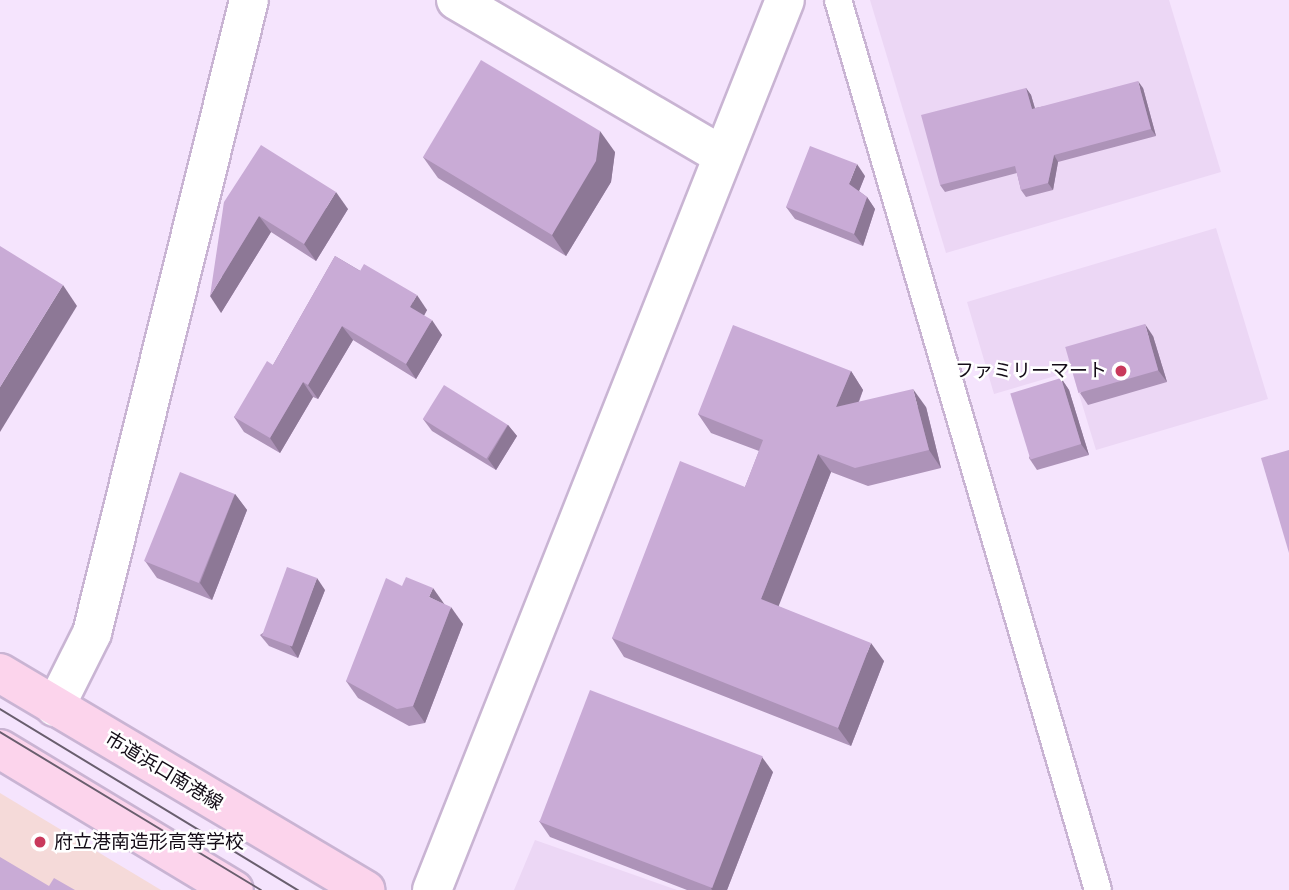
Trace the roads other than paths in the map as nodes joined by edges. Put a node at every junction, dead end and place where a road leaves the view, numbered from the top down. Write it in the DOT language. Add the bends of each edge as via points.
graph roads {
  1 [pos="250,0"];
  2 [pos="456,0"];
  3 [pos="785,0"];
  4 [pos="838,0"];
  5 [pos="721,155"];
  6 [pos="0,673"];
  7 [pos="55,707"];
  8 [pos="0,748"];
  9 [pos="234,890"];
  10 [pos="365,890"];
  11 [pos="432,890"];
  12 [pos="1098,890"];
  1 -- 7 [label="street" via="92,633"];
  2 -- 5 [label="street"];
  3 -- 5 [label="street"];
  4 -- 12 [label="street"];
  5 -- 11 [label="street"];
  6 -- 7 [label="main road, 市道浜口南港線"];
  7 -- 10 [label="main road, 市道浜口南港線"];
  8 -- 9 [label="main road"];
}
